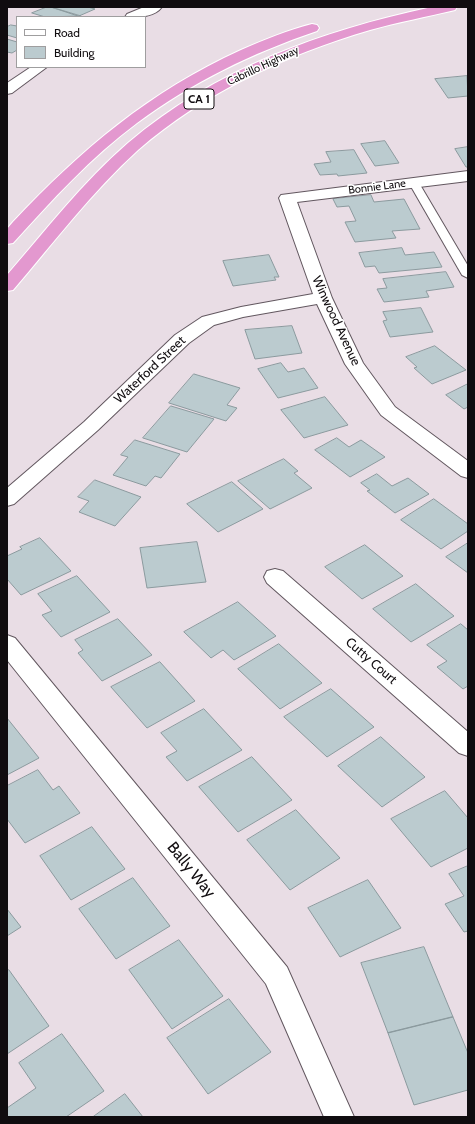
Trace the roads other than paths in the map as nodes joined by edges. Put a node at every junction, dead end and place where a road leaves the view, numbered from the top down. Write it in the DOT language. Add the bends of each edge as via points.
graph roads {
  1 [pos="156,7"];
  2 [pos="450,7"];
  3 [pos="134,16"];
  4 [pos="329,23"];
  5 [pos="39,68"];
  6 [pos="7,90"];
  7 [pos="468,176"];
  8 [pos="414,183"];
  9 [pos="287,198"];
  10 [pos="7,239"];
  11 [pos="468,275"];
  12 [pos="7,286"];
  13 [pos="323,298"];
  14 [pos="468,471"];
  15 [pos="7,499"];
  16 [pos="275,577"];
  17 [pos="7,644"];
  18 [pos="468,746"];
  19 [pos="339,1117"];
  1 -- 3 [label="street"];
  2 -- 12 [label="highway, Cabrillo Highway / CA 1" via="359,29 291,52 232,79 182,109 158,126 113,166"];
  4 -- 10 [label="highway, Cabrillo Highway / CA 1" via="235,59 158,101 85,159"];
  5 -- 6 [label="street"];
  7 -- 8 [label="street, Bonnie Lane"];
  8 -- 9 [label="street, Bonnie Lane"];
  8 -- 11 [label="lane"];
  9 -- 13 [label="street, Winwood Avenue"];
  13 -- 14 [label="street, Winwood Avenue" via="354,364 388,411"];
  13 -- 15 [label="street, Waterford Street" via="241,312 208,321 182,339 91,426"];
  16 -- 18 [label="street, Cutty Court"];
  17 -- 19 [label="street, Bally Way" via="277,976"];
}
